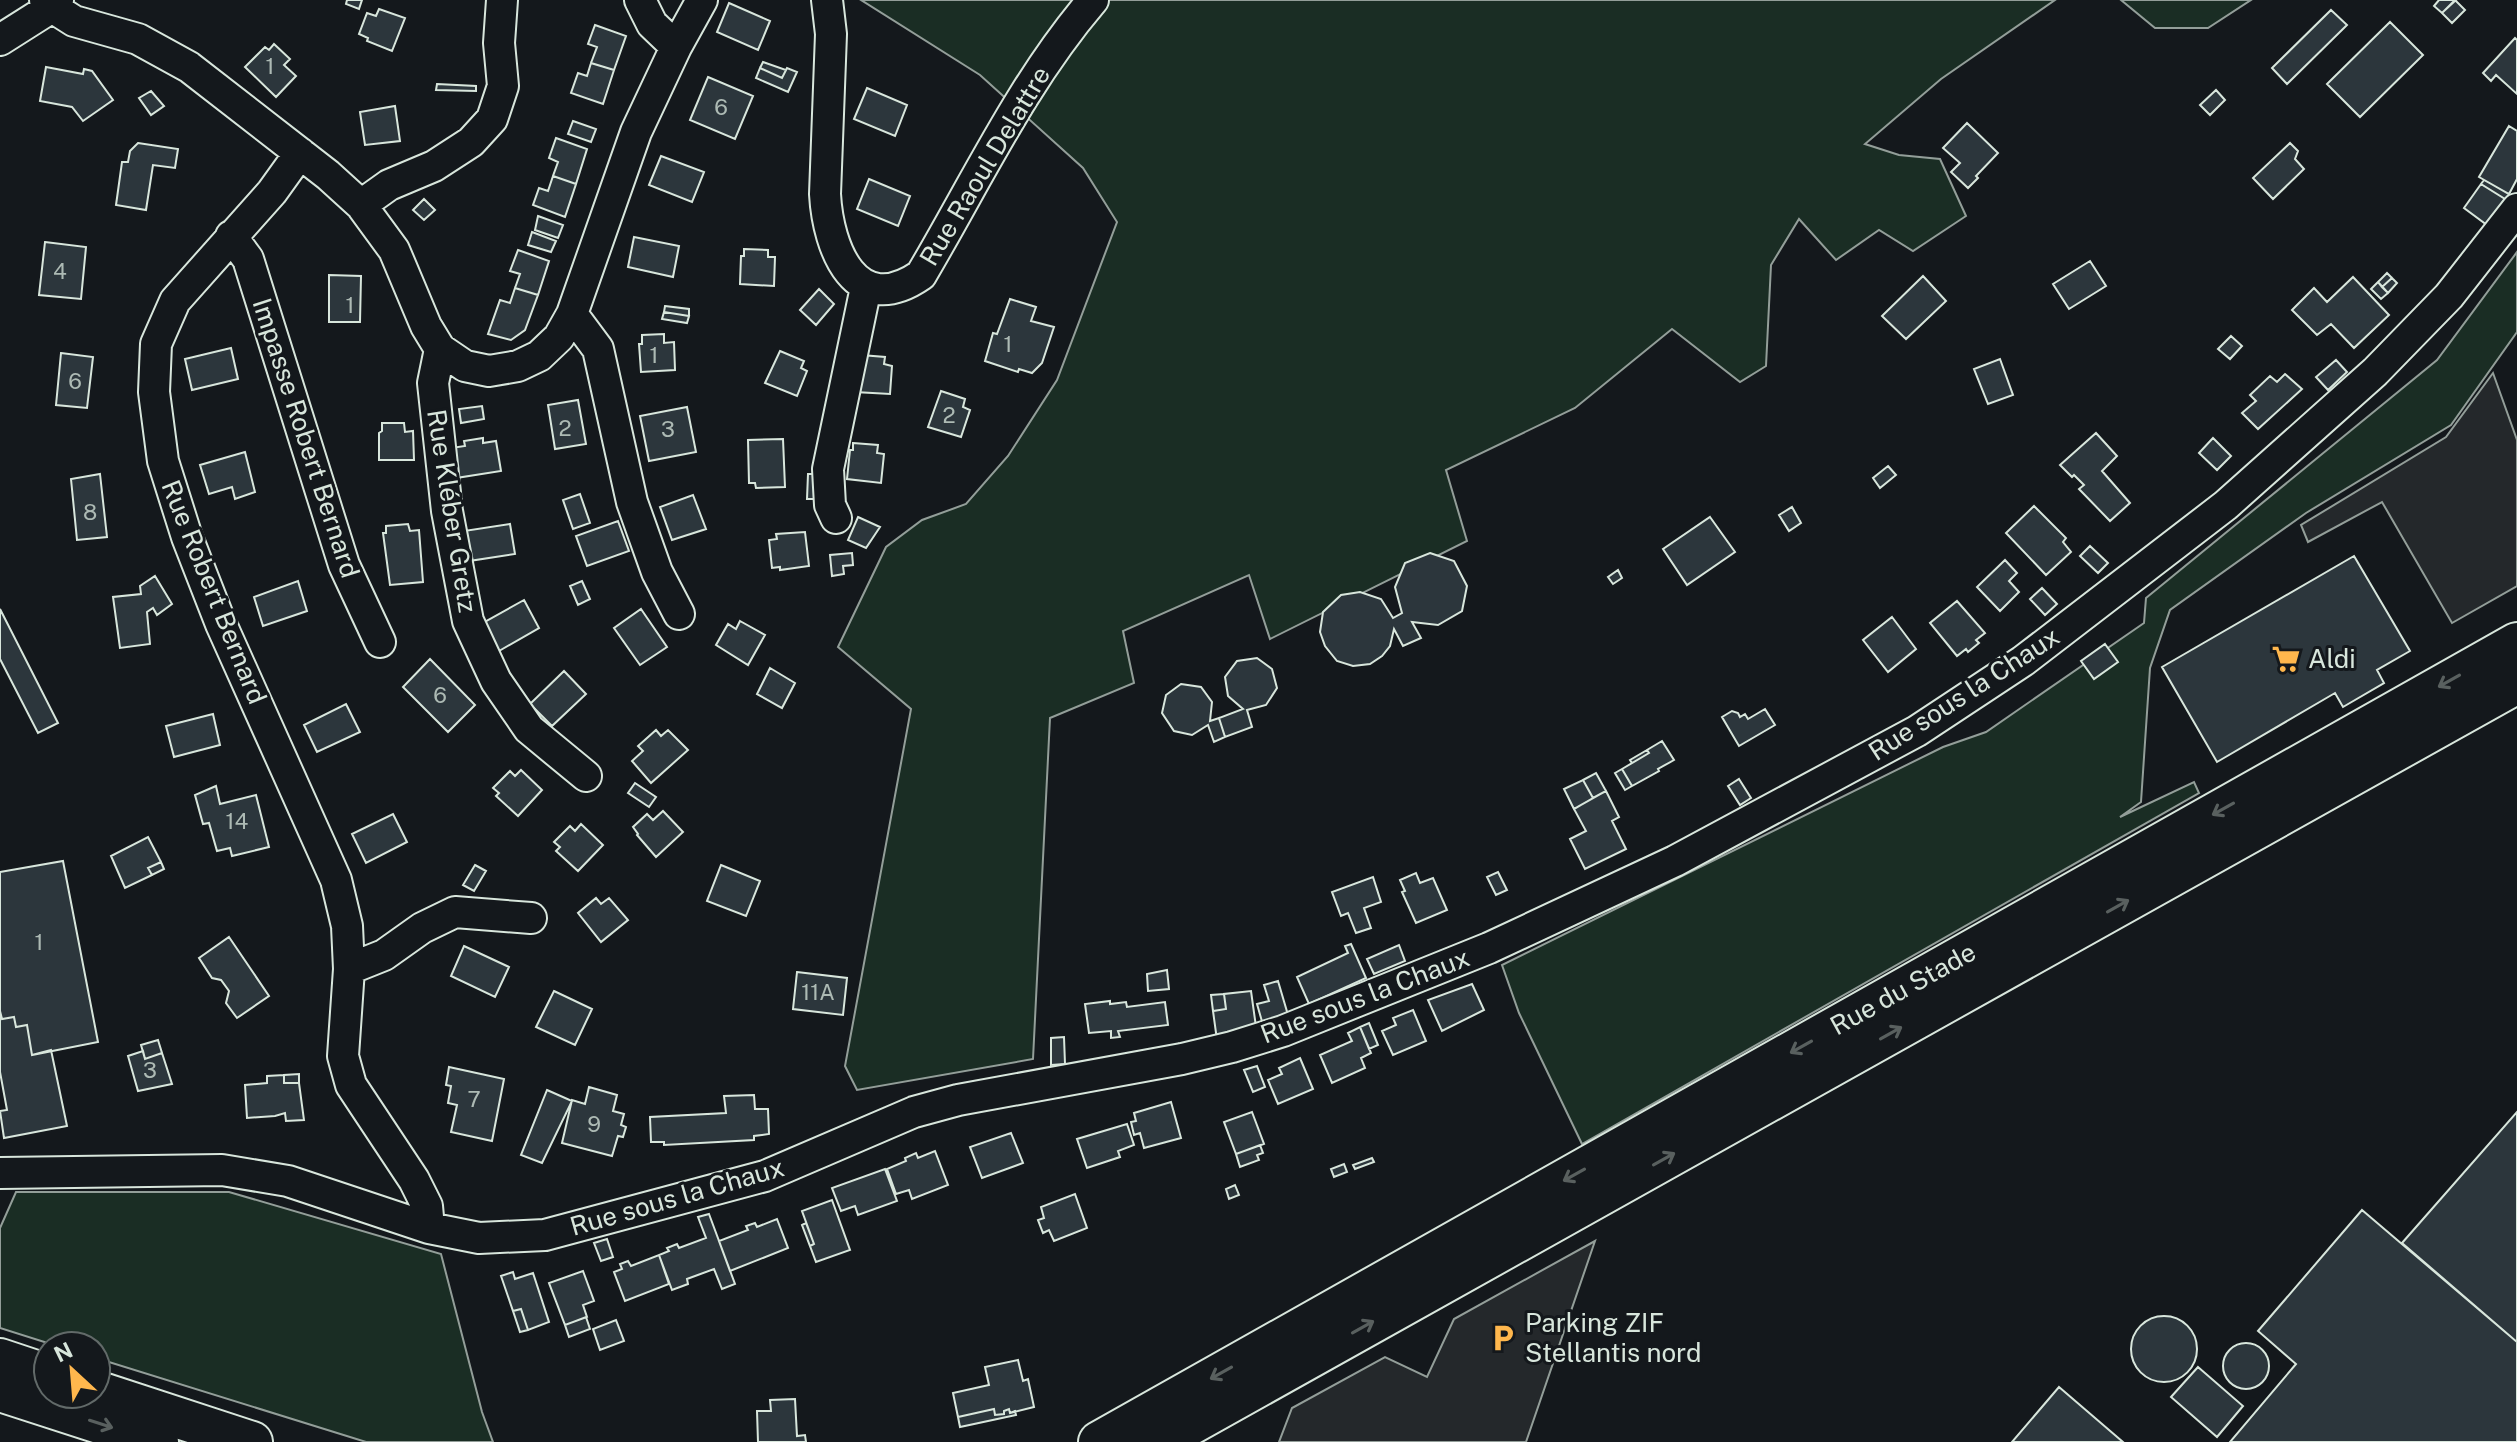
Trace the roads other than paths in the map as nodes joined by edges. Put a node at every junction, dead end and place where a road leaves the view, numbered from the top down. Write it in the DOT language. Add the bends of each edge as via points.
graph roads {
  1 [pos="502,0"];
  2 [pos="640,0"];
  3 [pos="702,0"];
  4 [pos="827,0"];
  5 [pos="1093,0"];
  6 [pos="52,2"];
  7 [pos="0,40"];
  8 [pos="676,47"];
  9 [pos="300,153"];
  10 [pos="361,205"];
  11 [pos="2517,209"];
  12 [pos="231,236"];
  13 [pos="866,287"];
  14 [pos="572,314"];
  15 [pos="440,349"];
  16 [pos="836,518"];
  17 [pos="679,614"];
  18 [pos="380,642"];
  19 [pos="2517,643"];
  20 [pos="2517,683"];
  21 [pos="586,776"];
  22 [pos="531,918"];
  23 [pos="349,969"];
  24 [pos="0,1173"];
  25 [pos="429,1228"];
  26 [pos="1292,1350"];
  27 [pos="0,1359"];
  28 [pos="32,1370"];
  29 [pos="0,1391"];
  30 [pos="112,1396"];
  31 [pos="158,1442"];
  32 [pos="252,1442"];
  33 [pos="1099,1442"];
  34 [pos="1159,1442"];
  1 -- 10 [label="street" via="503,86 492,119 471,142"];
  2 -- 8 [label="street" via="652,24"];
  3 -- 8 [label="street"];
  4 -- 13 [label="street" via="831,34 826,218 840,258"];
  5 -- 13 [label="street, Rue Raoul Delattre" via="1013,111 921,275 904,287"];
  6 -- 7 [label="street"];
  6 -- 9 [label="street" via="74,21 138,39 189,67"];
  8 -- 14 [label="street" via="636,132"];
  9 -- 10 [label="street"];
  9 -- 12 [label="street, Rue Robert Bernard"];
  10 -- 15 [label="street" via="394,250"];
  11 -- 25 [label="street, Rue sous la Chaux" via="2449,296 2375,372 2226,505 2023,661 1917,731 1675,861 1489,948 1232,1047 914,1112 765,1176 545,1235 479,1238"];
  12 -- 18 [label="street, Impasse Robert Bernard" via="248,259 344,565"];
  12 -- 23 [label="street, Rue Robert Bernard" via="175,301 156,344 154,392 163,461 221,624 336,880 347,926"];
  13 -- 16 [label="street" via="828,469"];
  14 -- 15 [label="street" via="559,337 518,366 489,371 465,366"];
  14 -- 17 [label="street" via="598,349 632,502 657,572"];
  15 -- 21 [label="street, Rue Kléber Gretz" via="433,383 447,511 468,621 491,672 529,729"];
  19 -- 26 [label="main road, Rue du Stade, one-way"];
  26 -- 20 [label="main road, Rue du Stade, one-way"];
  22 -- 23 [label="street" via="455,912 384,955"];
  23 -- 25 [label="street, Rue Robert Bernard" via="343,1056 351,1085 414,1180 427,1206"];
  24 -- 25 [label="street, Rue sous la Chaux" via="222,1170 288,1181"];
  26 -- 33 [label="main road, one-way"];
  26 -- 34 [label="main road"];
  27 -- 28 [label="main road"];
  29 -- 31 [label="main road, one-way"];
  30 -- 32 [label="main road"];
}
